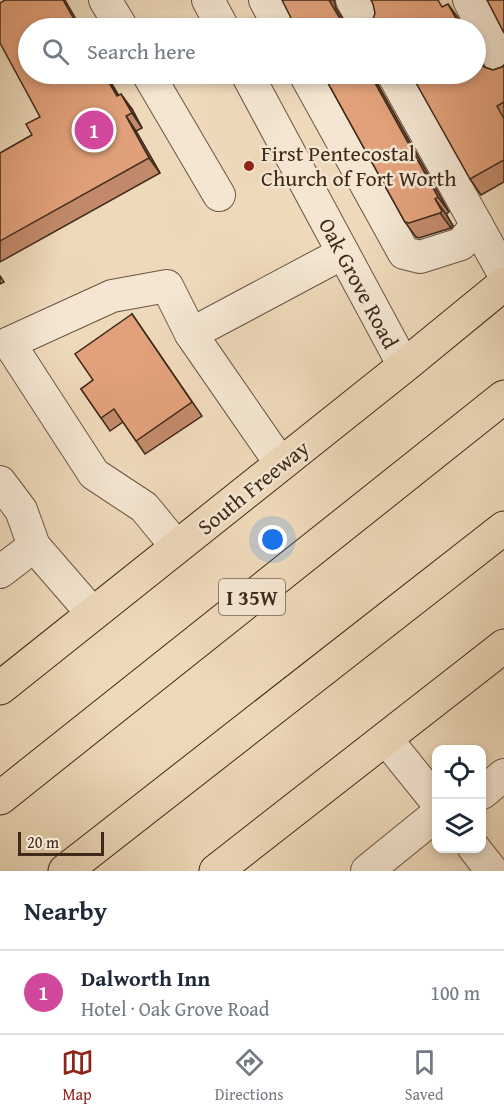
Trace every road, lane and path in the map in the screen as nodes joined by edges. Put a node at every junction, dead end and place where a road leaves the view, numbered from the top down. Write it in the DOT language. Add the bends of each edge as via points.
graph roads {
  1 [pos="105,0"];
  2 [pos="208,0"];
  3 [pos="264,0"];
  4 [pos="352,0"];
  5 [pos="469,0"];
  6 [pos="116,18"];
  7 [pos="218,18"];
  8 [pos="274,18"];
  9 [pos="362,18"];
  10 [pos="478,18"];
  11 [pos="486,33"];
  12 [pos="504,67"];
  13 [pos="154,84"];
  14 [pos="252,84"];
  15 [pos="311,84"];
  16 [pos="399,84"];
  17 [pos="219,195"];
  18 [pos="477,225"];
  19 [pos="343,253"];
  20 [pos="504,274"];
  21 [pos="504,284"];
  22 [pos="191,334"];
  23 [pos="5,345"];
  24 [pos="404,366"];
  25 [pos="504,397"];
  26 [pos="281,464"];
  27 [pos="0,482"];
  28 [pos="504,528"];
  29 [pos="34,546"];
  30 [pos="177,547"];
  31 [pos="0,572"];
  32 [pos="93,614"];
  33 [pos="504,646"];
  34 [pos="0,688"];
  35 [pos="386,739"];
  36 [pos="504,775"];
  37 [pos="486,790"];
  38 [pos="0,798"];
  39 [pos="434,799"];
  40 [pos="432,818"];
  41 [pos="477,853"];
  42 [pos="65,871"];
  43 [pos="216,871"];
  44 [pos="367,871"];
  45 [pos="492,871"];
  1 -- 6 [label="street"];
  2 -- 7 [label="street"];
  3 -- 8 [label="street"];
  4 -- 9 [label="street"];
  5 -- 10 [label="street"];
  11 -- 12 [label="street"];
  13 -- 17 [label="street"];
  14 -- 19 [label="street, Oak Grove Road"];
  15 -- 18 [label="street" via="404,253 420,257 461,244"];
  16 -- 18 [label="street"];
  18 -- 20 [label="street"];
  19 -- 22 [label="street"];
  19 -- 24 [label="street, Oak Grove Road"];
  21 -- 24 [label="main road, South Freeway"];
  22 -- 23 [label="street" via="167,286 112,296"];
  22 -- 26 [label="street"];
  23 -- 30 [label="street" via="94,474 144,507"];
  24 -- 26 [label="main road, South Freeway"];
  25 -- 38 [label="main road, I 35W"];
  26 -- 30 [label="main road, South Freeway"];
  27 -- 29 [label="street" via="21,510"];
  28 -- 42 [label="main road"];
  29 -- 31 [label="street"];
  29 -- 32 [label="street"];
  30 -- 32 [label="main road, South Freeway"];
  32 -- 34 [label="main road, South Freeway"];
  33 -- 35 [label="main road"];
  35 -- 39 [label="street"];
  35 -- 43 [label="main road"];
  36 -- 37 [label="street"];
  40 -- 44 [label="street"];
  41 -- 45 [label="street"];
}
